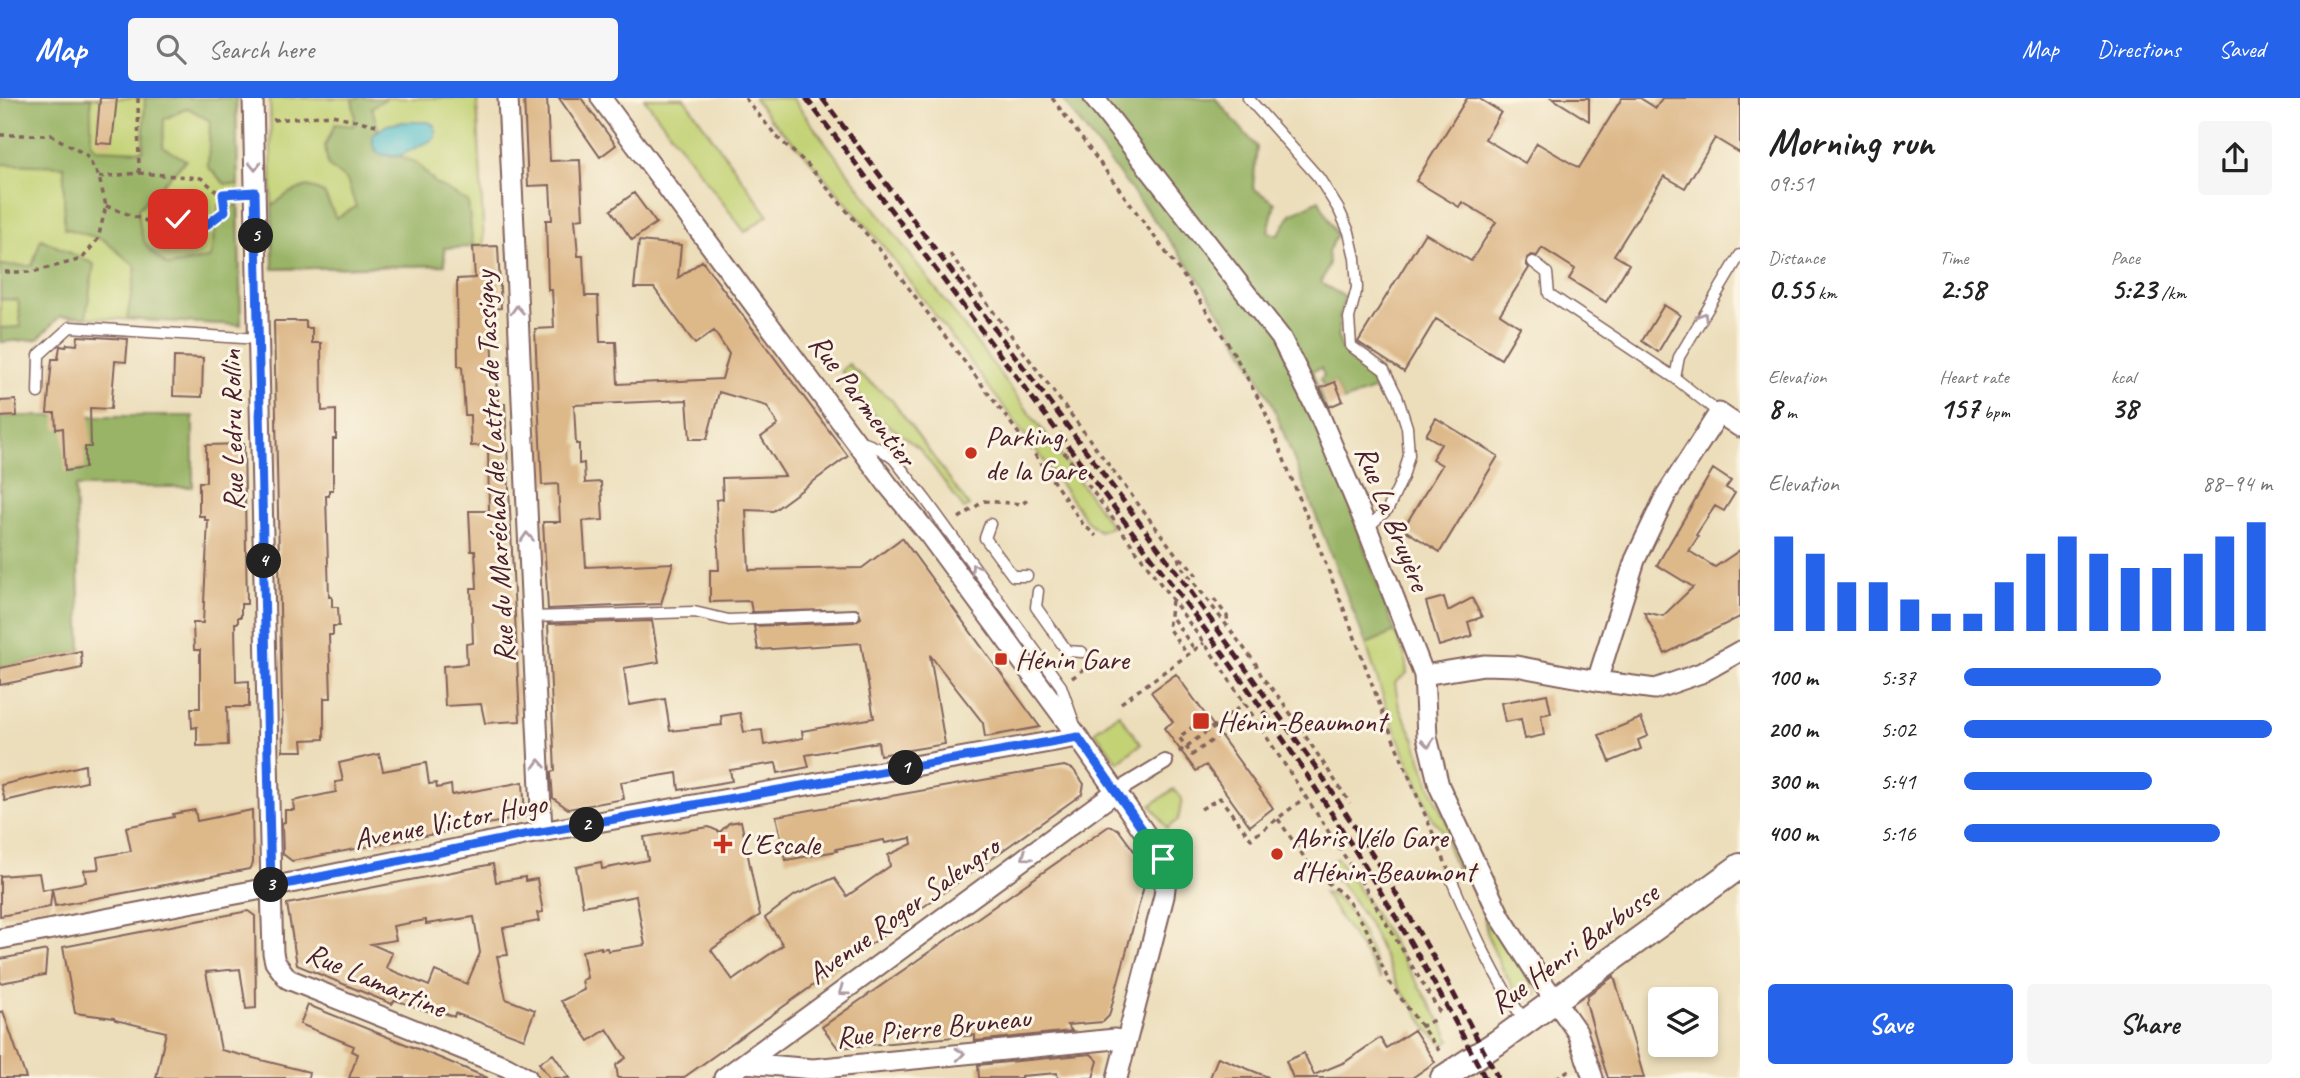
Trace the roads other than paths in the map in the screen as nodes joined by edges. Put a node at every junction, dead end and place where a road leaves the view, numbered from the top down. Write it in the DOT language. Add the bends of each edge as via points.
graph roads {
  1 [pos="253,98"];
  2 [pos="508,98"];
  3 [pos="601,98"];
  4 [pos="1094,98"];
  5 [pos="1248,98"];
  6 [pos="1740,255"];
  7 [pos="1533,262"];
  8 [pos="259,339"];
  9 [pos="1675,378"];
  10 [pos="38,393"];
  11 [pos="1719,413"];
  12 [pos="1740,426"];
  13 [pos="990,524"];
  14 [pos="1367,528"];
  15 [pos="1027,576"];
  16 [pos="1038,591"];
  17 [pos="854,615"];
  18 [pos="531,617"];
  19 [pos="1740,651"];
  20 [pos="1082,652"];
  21 [pos="1424,675"];
  22 [pos="1597,681"];
  23 [pos="1078,737"];
  24 [pos="1165,762"];
  25 [pos="1117,791"];
  26 [pos="542,832"];
  27 [pos="1740,866"];
  28 [pos="1452,881"];
  29 [pos="271,887"];
  30 [pos="0,939"];
  31 [pos="1555,999"];
  32 [pos="1526,1022"];
  33 [pos="1126,1041"];
  34 [pos="745,1063"];
  35 [pos="1447,1075"];
  36 [pos="527,1078"];
  37 [pos="724,1078"];
  38 [pos="1117,1078"];
  39 [pos="1593,1078"];
  1 -- 8 [label="street, Rue Ledru Rollin, one-way"];
  18 -- 2 [label="street, Rue du Maréchal de Lattre de Tassigny, one-way"];
  3 -- 23 [label="street, Rue Parmentier"];
  4 -- 14 [label="street, Rue La Bruyère" via="1281,338"];
  5 -- 14 [label="lane" via="1319,178 1339,211 1355,258 1351,346 1384,370 1407,427 1409,455 1403,477 1388,509"];
  9 -- 6 [label="lane, one-way" via="1679,358"];
  7 -- 9 [label="lane" via="1548,273 1549,294"];
  8 -- 10 [label="lane" via="70,327 38,355"];
  8 -- 29 [label="street, Rue Ledru Rollin"];
  9 -- 11 [label="lane"];
  11 -- 12 [label="street"];
  11 -- 22 [label="street" via="1666,495 1635,560"];
  13 -- 15 [label="lane" via="985,538 1013,576"];
  14 -- 21 [label="street, Rue La Bruyère"];
  16 -- 20 [label="lane" via="1036,607 1067,651"];
  17 -- 18 [label="lane" via="729,620 694,612"];
  26 -- 18 [label="street, Rue du Maréchal de Lattre de Tassigny, one-way"];
  19 -- 22 [label="street" via="1701,673 1656,689"];
  21 -- 22 [label="street" via="1484,665 1516,666"];
  21 -- 31 [label="street, Rue La Bruyère, one-way" via="1426,737 1439,786 1500,915"];
  23 -- 25 [label="street, Rue Parmentier"];
  23 -- 26 [label="street, Avenue Victor Hugo"];
  24 -- 25 [label="street"];
  25 -- 33 [label="street, Rue Parmentier" via="1163,859 1166,880"];
  25 -- 34 [label="street, Avenue Roger Salengro, one-way"];
  26 -- 29 [label="street, Avenue Victor Hugo"];
  27 -- 31 [label="street, Rue Henri Barbusse"];
  28 -- 32 [label="lane" via="1476,938"];
  29 -- 30 [label="street, Avenue Victor Hugo"];
  29 -- 36 [label="street, Rue Lamartine" via="273,953 288,979"];
  31 -- 32 [label="street, Rue Henri Barbusse"];
  31 -- 39 [label="street, Rue La Bruyère" via="1577,1032"];
  32 -- 35 [label="street, Rue Henri Barbusse"];
  34 -- 33 [label="street, Rue Pierre Bruneau, one-way" via="813,1069"];
  33 -- 38 [label="street"];
  34 -- 37 [label="street, Avenue Roger Salengro"];
}
